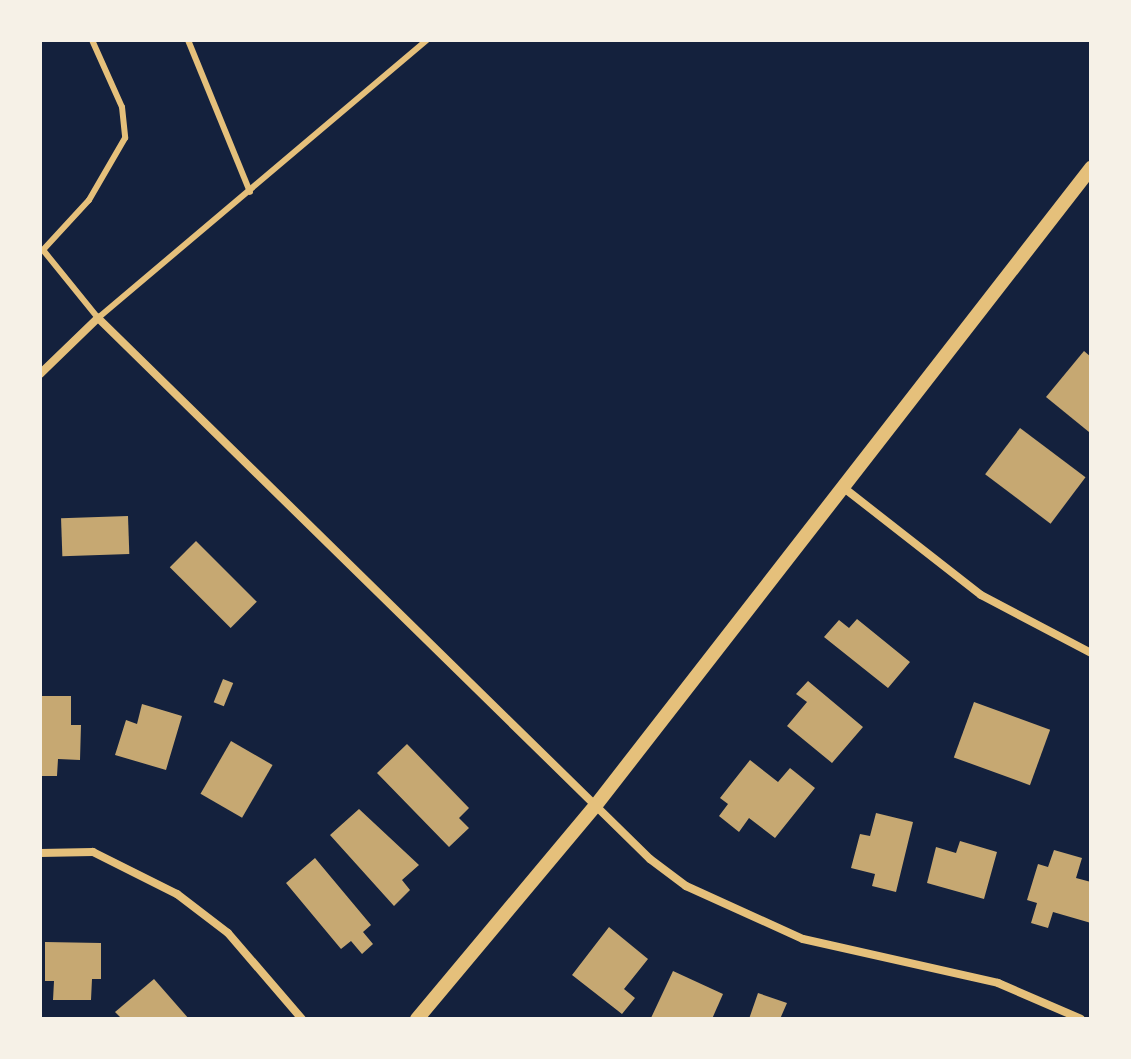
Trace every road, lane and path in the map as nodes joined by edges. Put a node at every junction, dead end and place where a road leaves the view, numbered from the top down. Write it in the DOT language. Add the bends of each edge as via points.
graph roads {
  1 [pos="92,40"];
  2 [pos="188,40"];
  3 [pos="427,40"];
  4 [pos="1091,168"];
  5 [pos="250,192"];
  6 [pos="41,251"];
  7 [pos="98,318"];
  8 [pos="40,374"];
  9 [pos="844,488"];
  10 [pos="1091,653"];
  11 [pos="596,805"];
  12 [pos="40,853"];
  13 [pos="302,1019"];
  14 [pos="417,1019"];
  15 [pos="1081,1019"];
  1 -- 6 [label="lane" via="122,107 125,138 89,200"];
  2 -- 5 [label="lane"];
  3 -- 5 [label="lane"];
  4 -- 9 [label="street"];
  5 -- 7 [label="lane"];
  6 -- 7 [label="lane"];
  7 -- 8 [label="street"];
  7 -- 11 [label="street"];
  9 -- 10 [label="street" via="981,595"];
  9 -- 11 [label="street"];
  11 -- 14 [label="street"];
  11 -- 15 [label="street" via="686,886 763,924 838,949 998,983"];
  12 -- 13 [label="street" via="93,852 177,894 228,933"];
}
